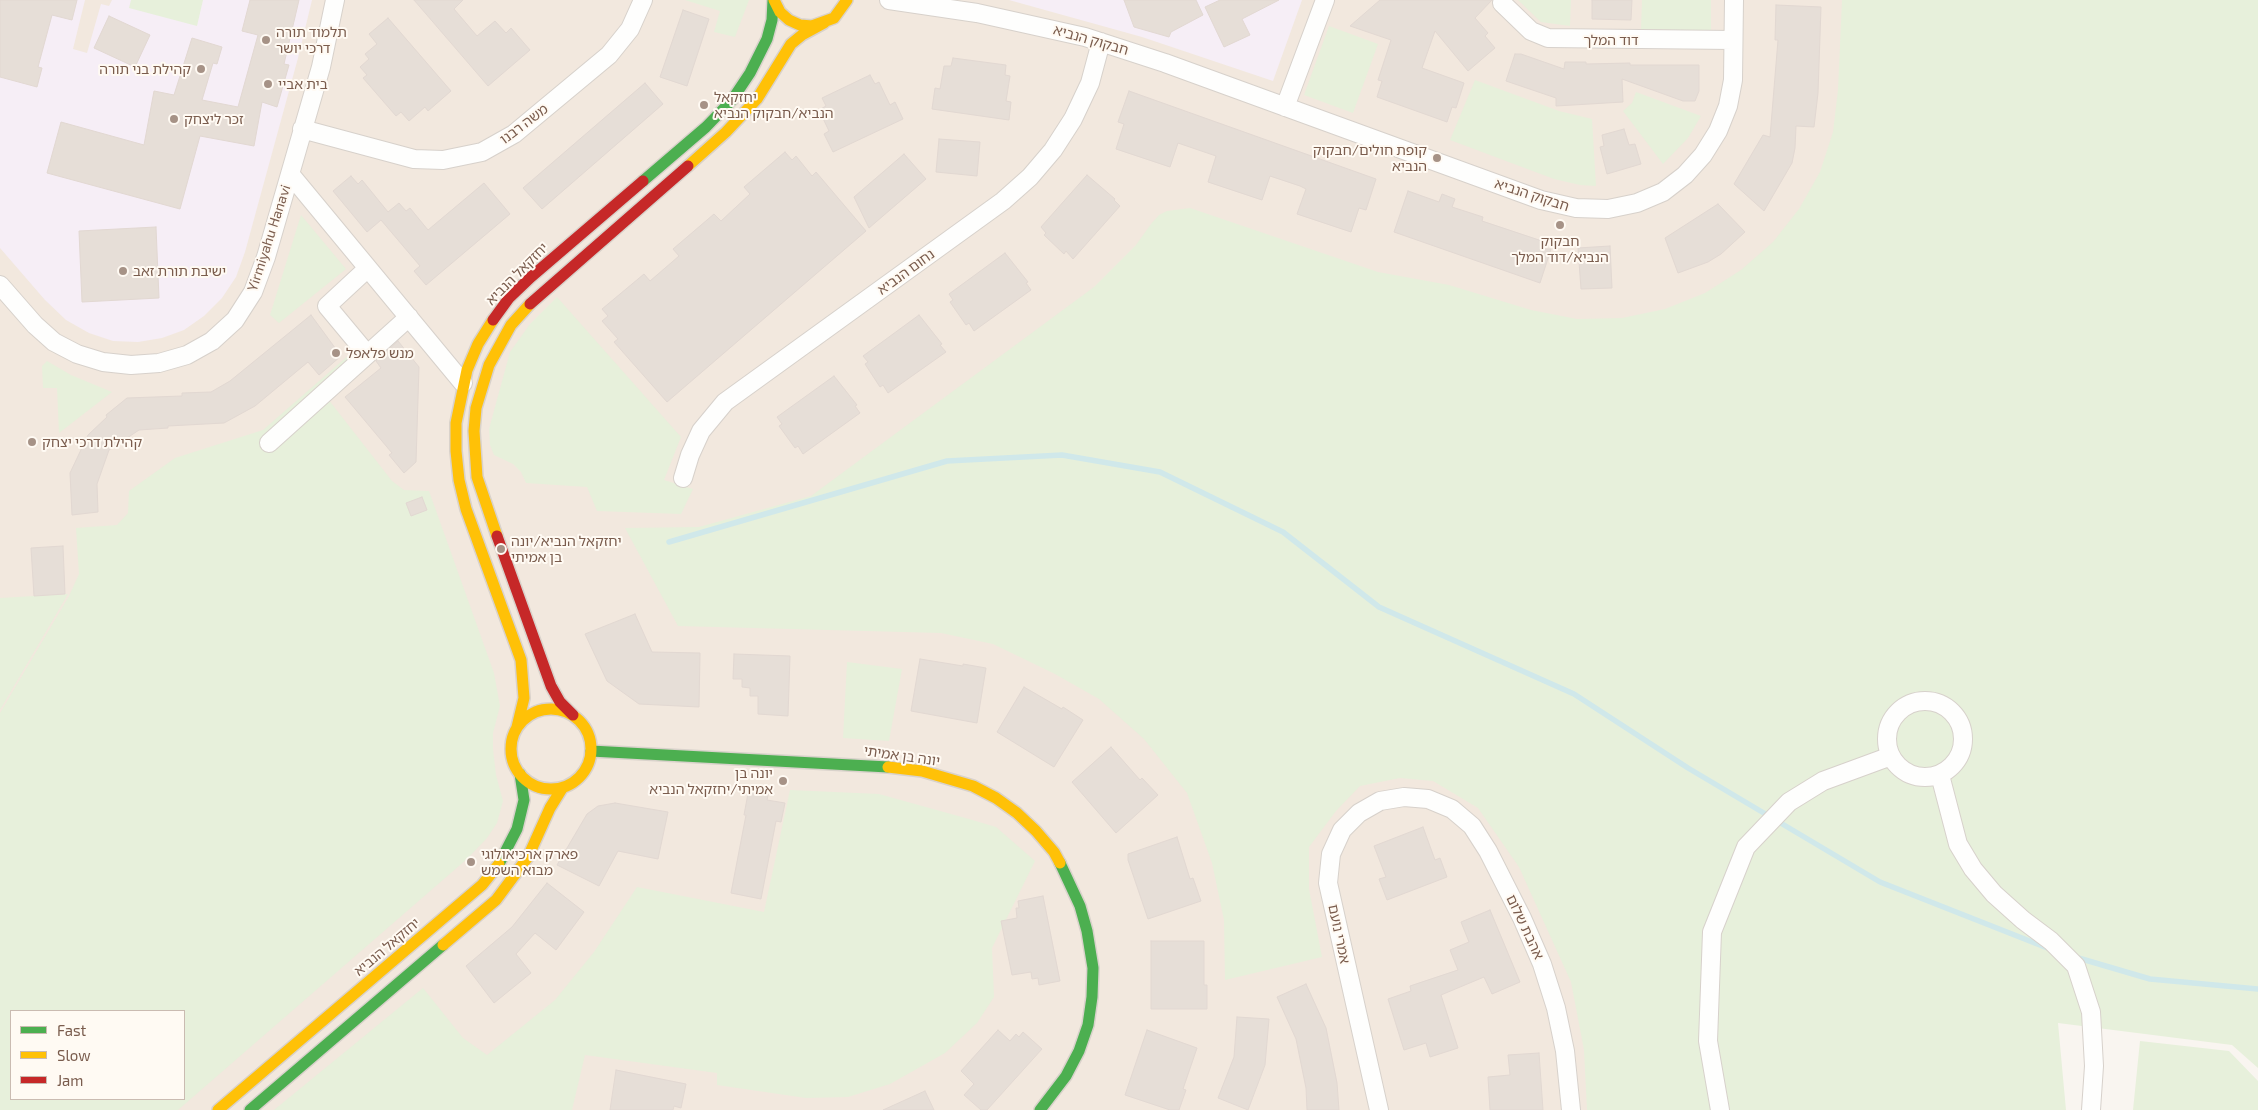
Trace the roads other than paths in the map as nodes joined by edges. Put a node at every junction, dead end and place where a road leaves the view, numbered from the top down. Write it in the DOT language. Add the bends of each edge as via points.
graph roads {
  1 [pos="335,0"];
  2 [pos="643,0"];
  3 [pos="773,0"];
  4 [pos="847,0"];
  5 [pos="889,0"];
  6 [pos="1325,0"];
  7 [pos="1734,0"];
  8 [pos="1502,3"];
  9 [pos="824,23"];
  10 [pos="1733,40"];
  11 [pos="1101,42"];
  12 [pos="1285,107"];
  13 [pos="302,129"];
  14 [pos="290,174"];
  15 [pos="368,268"];
  16 [pos="0,285"];
  17 [pos="409,317"];
  18 [pos="367,354"];
  19 [pos="463,383"];
  20 [pos="268,443"];
  21 [pos="683,478"];
  22 [pos="573,715"];
  23 [pos="517,727"];
  24 [pos="591,751"];
  25 [pos="1891,756"];
  26 [pos="520,774"];
  27 [pos="1940,775"];
  28 [pos="563,787"];
  29 [pos="1404,797"];
  30 [pos="218,1110"];
  31 [pos="250,1110"];
  32 [pos="1040,1110"];
  33 [pos="1379,1110"];
  34 [pos="1571,1110"];
  35 [pos="1720,1110"];
  36 [pos="2091,1110"];
  1 -- 13 [label="street, Yirmiyahu Hanavi" via="321,67"];
  2 -- 13 [label="street, משה רבנו" via="630,29 609,55 514,134 482,152 443,160 414,160"];
  3 -- 9 [label="street" via="780,12 795,23 812,26"];
  3 -- 19 [label="street, יחזקאל הנביא" via="767,39 750,73 728,105 509,298 478,344"];
  4 -- 9 [label="street" via="838,14"];
  5 -- 11 [label="street, חבקוק הנביא" via="1012,19"];
  6 -- 12 [label="street"];
  7 -- 10 [label="street, חבקוק הנביא"];
  8 -- 10 [label="street, דוד המלך" via="1531,31 1548,38"];
  9 -- 22 [label="street" via="791,44 756,99 726,132 525,308 503,338 489,365 476,408 477,477 551,686"];
  10 -- 12 [label="street, חבקוק הנביא" via="1733,80 1728,106 1718,132 1703,155 1685,175 1662,192 1637,204 1608,209 1576,208 1541,200"];
  11 -- 12 [label="street, חבקוק הנביא"];
  11 -- 21 [label="street, נחום הנביא" via="1090,83 1073,119 1030,177 1003,201 725,402 701,432"];
  13 -- 14 [label="street, Yirmiyahu Hanavi"];
  14 -- 15 [label="street"];
  14 -- 16 [label="street, Yirmiyahu Hanavi" via="253,292 235,320 212,341 187,355 159,363 131,365 103,362 77,354 54,342 34,325"];
  15 -- 17 [label="street"];
  15 -- 18 [label="street" via="327,306"];
  17 -- 18 [label="street"];
  17 -- 19 [label="street"];
  18 -- 20 [label="street"];
  19 -- 23 [label="street, יחזקאל הנביא" via="456,423 459,480 466,509 521,660 524,698"];
  22 -- 23 [label="street" via="557,709 540,710"];
  22 -- 24 [label="street" via="587,731"];
  23 -- 26 [label="street" via="511,751 513,763"];
  24 -- 28 [label="street" via="584,772"];
  24 -- 32 [label="street, יונה בן אמיתי" via="922,771 972,786 1017,813 1054,852 1068,877 1083,914 1093,968 1088,1025 1079,1051 1066,1076"];
  25 -- 27 [label="street" via="1908,774 1920,778"];
  25 -- 27 [label="street" via="1888,732 1900,710 1923,701 1936,702 1956,717 1964,741 1954,765"];
  25 -- 35 [label="street" via="1824,781 1789,802 1746,847 1712,932 1708,1041"];
  26 -- 28 [label="street" via="539,787"];
  26 -- 30 [label="street, יחזקאל הנביא" via="524,796 520,819 510,846 488,878"];
  27 -- 36 [label="street" via="1958,844 1973,869 1994,894 2051,940 2076,966 2091,1012 2094,1066"];
  28 -- 31 [label="street" via="525,862 496,900"];
  29 -- 33 [label="street, אמרי נועם" via="1380,801 1359,813 1342,830 1331,854 1328,883"];
  29 -- 34 [label="street, אהבת שלום" via="1428,799 1452,809 1472,826 1488,850 1535,948 1556,1008 1565,1051"];
}
